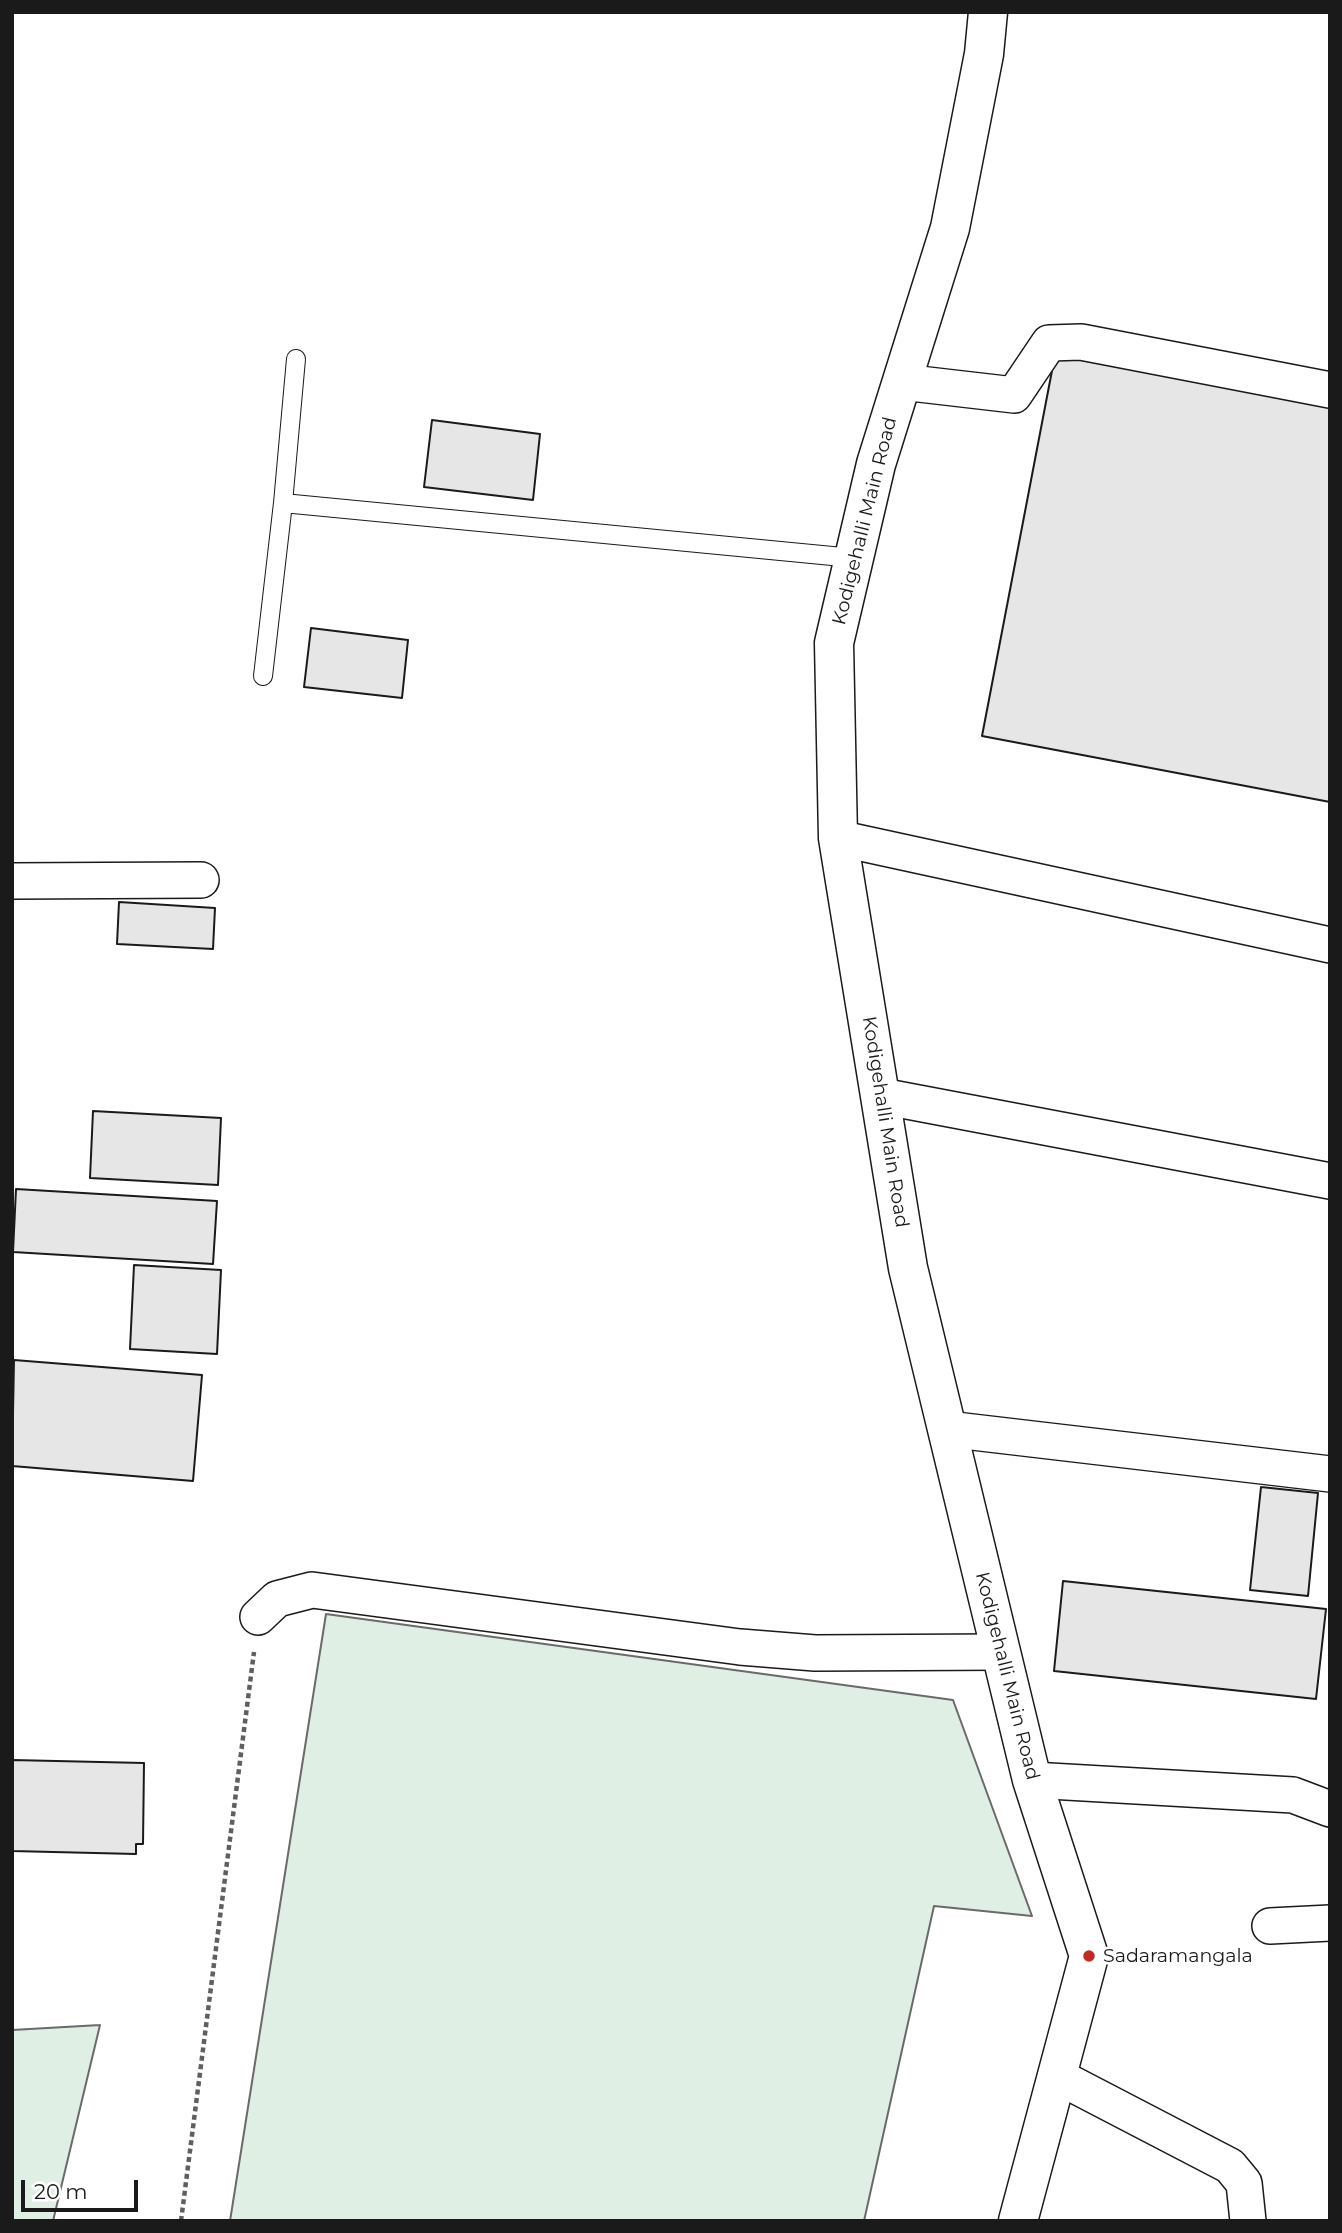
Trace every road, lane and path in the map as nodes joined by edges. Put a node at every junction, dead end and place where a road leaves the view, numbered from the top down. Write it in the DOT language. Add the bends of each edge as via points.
graph roads {
  1 [pos="988,12"];
  2 [pos="296,359"];
  3 [pos="902,382"];
  4 [pos="1330,390"];
  5 [pos="283,503"];
  6 [pos="853,558"];
  7 [pos="262,677"];
  8 [pos="838,838"];
  9 [pos="201,880"];
  10 [pos="12,881"];
  11 [pos="1330,945"];
  12 [pos="881,1096"];
  13 [pos="1330,1181"];
  14 [pos="947,1429"];
  15 [pos="1330,1474"];
  16 [pos="258,1617"];
  17 [pos="1001,1652"];
  18 [pos="1032,1780"];
  19 [pos="1330,1809"];
  20 [pos="1330,1923"];
  21 [pos="1270,1926"];
  22 [pos="1057,2076"];
  23 [pos="181,2221"];
  24 [pos="1018,2221"];
  25 [pos="1248,2221"];
  1 -- 3 [label="street, Kodigehalli Main Road" via="950,228"];
  2 -- 5 [label="lane"];
  3 -- 4 [label="street" via="1014,395 1049,343 1081,342"];
  3 -- 6 [label="street, Kodigehalli Main Road"];
  5 -- 6 [label="lane"];
  5 -- 7 [label="lane"];
  6 -- 8 [label="street, Kodigehalli Main Road" via="834,643"];
  8 -- 11 [label="street"];
  8 -- 12 [label="street, Kodigehalli Main Road"];
  9 -- 10 [label="street"];
  12 -- 13 [label="street"];
  12 -- 14 [label="street, Kodigehalli Main Road" via="908,1268"];
  14 -- 15 [label="street"];
  14 -- 17 [label="street, Kodigehalli Main Road"];
  16 -- 17 [label="street" via="277,1599 312,1590 777,1651"];
  16 -- 23 [label="path"];
  17 -- 18 [label="street, Kodigehalli Main Road"];
  18 -- 19 [label="street" via="1293,1796"];
  18 -- 22 [label="street, Kodigehalli Main Road" via="1089,1956"];
  20 -- 21 [label="street"];
  22 -- 24 [label="street, Kodigehalli Main Road"];
  22 -- 25 [label="street" via="1230,2166 1244,2183"];
}
